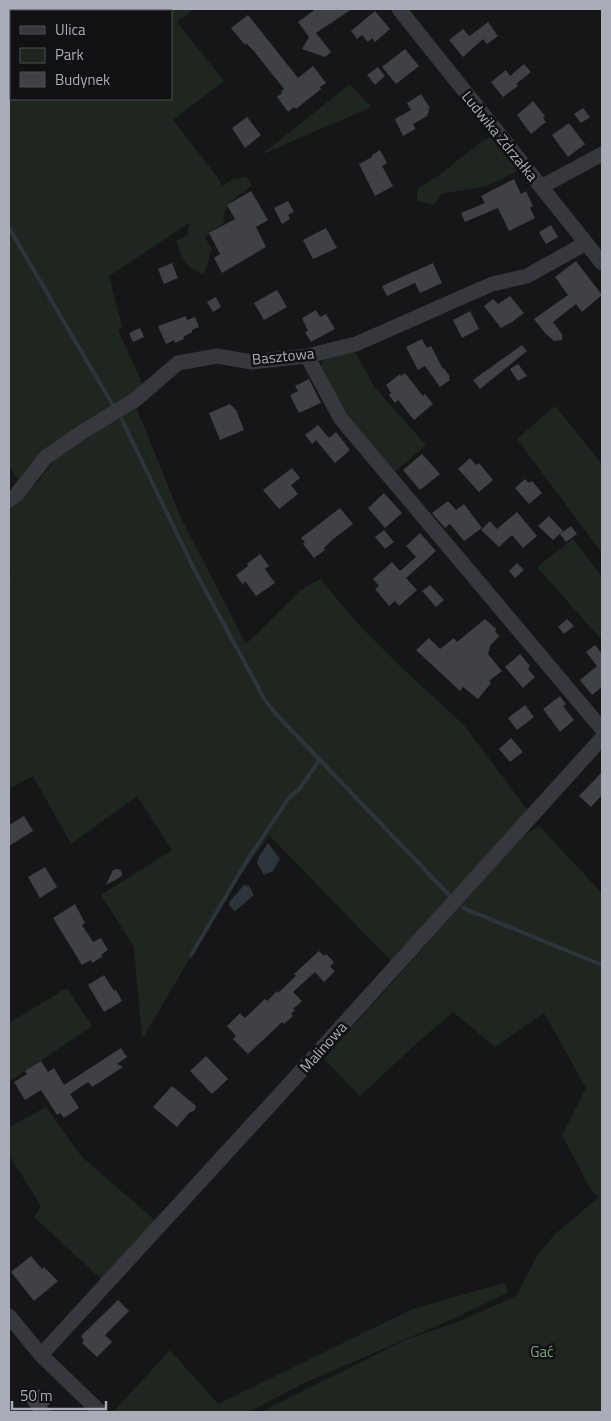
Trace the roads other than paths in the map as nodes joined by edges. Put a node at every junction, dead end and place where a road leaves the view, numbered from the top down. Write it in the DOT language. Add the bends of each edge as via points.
graph roads {
  1 [pos="399,9"];
  2 [pos="602,154"];
  3 [pos="541,187"];
  4 [pos="586,243"];
  5 [pos="602,263"];
  6 [pos="307,356"];
  7 [pos="9,500"];
  8 [pos="602,729"];
  9 [pos="602,738"];
  10 [pos="9,1316"];
  11 [pos="41,1355"];
  12 [pos="100,1412"];
  1 -- 3 [label="street, Ludwika Zdrzałka"];
  2 -- 3 [label="street"];
  3 -- 4 [label="street, Ludwika Zdrzałka"];
  4 -- 5 [label="street, Ludwika Zdrzałka"];
  4 -- 6 [label="street, Basztowa" via="527,276 492,284 356,344"];
  6 -- 7 [label="street, Basztowa" via="252,362 218,356 178,363 135,400 46,457"];
  6 -- 8 [label="street" via="342,419"];
  9 -- 11 [label="street, Malinowa"];
  10 -- 11 [label="street"];
  11 -- 12 [label="street"];
}
